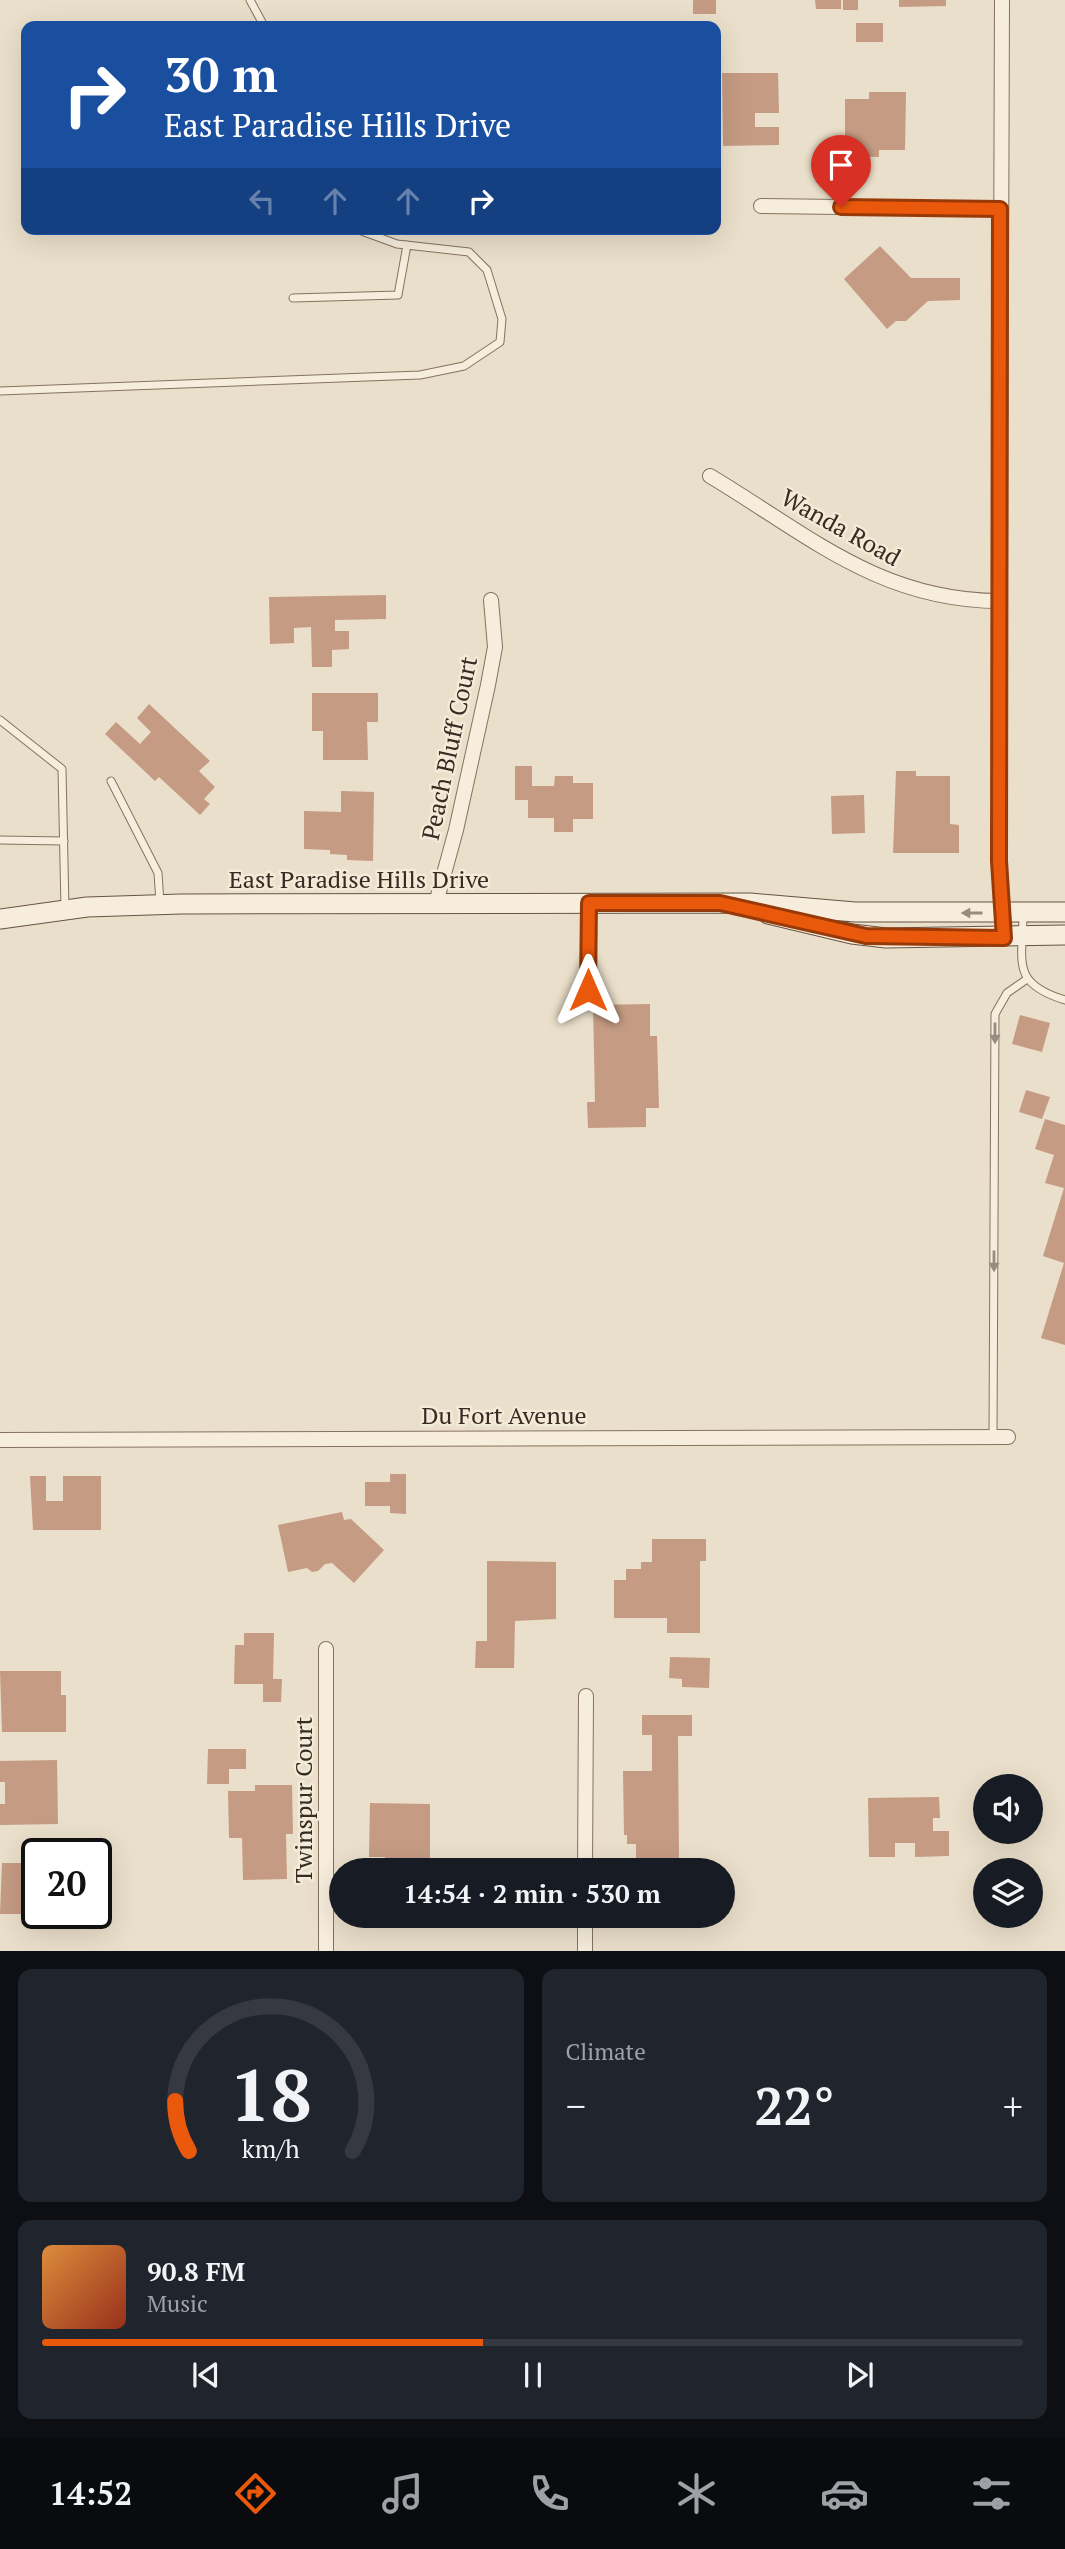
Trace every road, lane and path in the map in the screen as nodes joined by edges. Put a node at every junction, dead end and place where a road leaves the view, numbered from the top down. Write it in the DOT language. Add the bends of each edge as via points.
graph roads {
  1 [pos="250,0"];
  2 [pos="1002,0"];
  3 [pos="261,21"];
  4 [pos="761,206"];
  5 [pos="1000,209"];
  6 [pos="370,235"];
  7 [pos="407,245"];
  8 [pos="293,298"];
  9 [pos="0,391"];
  10 [pos="710,477"];
  11 [pos="491,600"];
  12 [pos="1000,601"];
  13 [pos="0,720"];
  14 [pos="111,780"];
  15 [pos="0,841"];
  16 [pos="64,841"];
  17 [pos="589,903"];
  18 [pos="720,903"];
  19 [pos="160,904"];
  20 [pos="436,904"];
  21 [pos="65,910"];
  22 [pos="1003,912"];
  23 [pos="1023,912"];
  24 [pos="1065,912"];
  25 [pos="0,919"];
  26 [pos="1065,936"];
  27 [pos="1013,938"];
  28 [pos="1027,979"];
  29 [pos="588,990"];
  30 [pos="1065,1000"];
  31 [pos="1000,1437"];
  32 [pos="0,1440"];
  33 [pos="326,1648"];
  34 [pos="586,1696"];
  35 [pos="585,1858"];
  36 [pos="585,1928"];
  37 [pos="326,1951"];
  38 [pos="585,1951"];
  1 -- 3 [label="lane"];
  2 -- 5 [label="street"];
  4 -- 5 [label="street"];
  5 -- 12 [label="street"];
  6 -- 7 [label="lane"];
  7 -- 8 [label="lane" via="398,295"];
  7 -- 9 [label="lane" via="468,252 487,270 502,319 500,342 464,366 421,375"];
  10 -- 12 [label="street, Wanda Road" via="879,578 954,599"];
  11 -- 20 [label="street, Peach Bluff Court" via="495,647"];
  12 -- 22 [label="street" via="999,861"];
  13 -- 16 [label="lane" via="62,769"];
  14 -- 19 [label="lane" via="158,873"];
  15 -- 16 [label="lane"];
  16 -- 21 [label="lane"];
  17 -- 18 [label="main road, East Paradise Hills Drive"];
  17 -- 20 [label="main road, East Paradise Hills Drive"];
  17 -- 29 [label="lane"];
  22 -- 18 [label="main road, East Paradise Hills Drive, one-way" via="855,912"];
  18 -- 27 [label="main road, East Paradise Hills Drive" via="859,935"];
  19 -- 20 [label="main road, East Paradise Hills Drive"];
  19 -- 21 [label="main road, East Paradise Hills Drive"];
  21 -- 25 [label="main road, East Paradise Hills Drive"];
  22 -- 23 [label="main road, East Paradise Hills Drive"];
  22 -- 27 [label="street"];
  23 -- 24 [label="main road, East Paradise Hills Drive"];
  23 -- 27 [label="lane"];
  26 -- 27 [label="main road, East Paradise Hills Drive"];
  27 -- 28 [label="lane"];
  28 -- 30 [label="lane" via="1040,992"];
  28 -- 31 [label="lane, one-way" via="1007,993 995,1014"];
  31 -- 32 [label="street, Du Fort Avenue"];
  33 -- 37 [label="street, Twinspur Court"];
  34 -- 35 [label="street"];
  36 -- 38 [label="street"];
}
